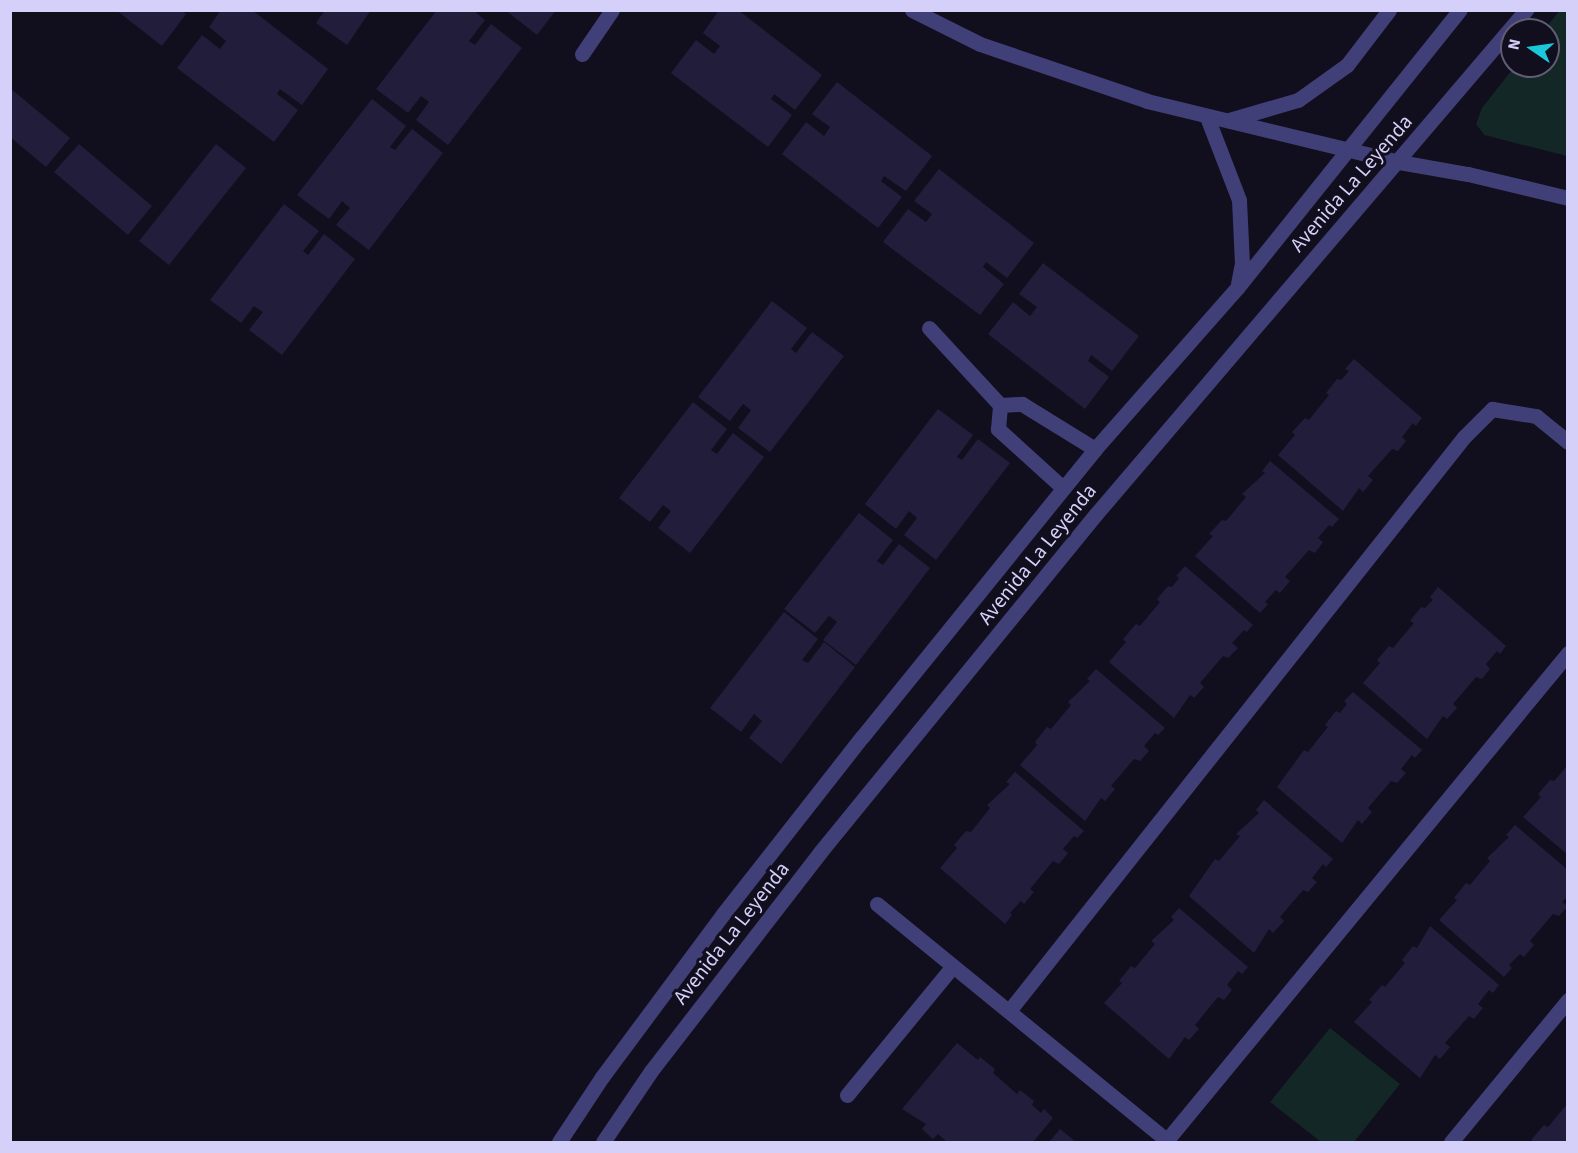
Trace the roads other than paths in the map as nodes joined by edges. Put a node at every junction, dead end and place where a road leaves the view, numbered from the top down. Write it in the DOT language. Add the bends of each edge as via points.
graph roads {
  1 [pos="612,10"];
  2 [pos="912,10"];
  3 [pos="1389,10"];
  4 [pos="1460,10"];
  5 [pos="1526,10"];
  6 [pos="582,54"];
  7 [pos="1207,117"];
  8 [pos="1226,121"];
  9 [pos="1350,149"];
  10 [pos="1399,162"];
  11 [pos="1568,198"];
  12 [pos="1237,288"];
  13 [pos="929,328"];
  14 [pos="1000,405"];
  15 [pos="1568,442"];
  16 [pos="1095,449"];
  17 [pos="1063,488"];
  18 [pos="1568,654"];
  19 [pos="877,904"];
  20 [pos="952,967"];
  21 [pos="1568,1000"];
  22 [pos="1009,1011"];
  23 [pos="848,1095"];
  24 [pos="1168,1142"];
  25 [pos="559,1143"];
  26 [pos="603,1143"];
  27 [pos="1451,1143"];
  1 -- 6 [label="street"];
  2 -- 7 [label="street" via="980,44 1147,101"];
  3 -- 8 [label="street" via="1347,65 1298,100"];
  4 -- 9 [label="street, Avenida La Leyenda"];
  5 -- 10 [label="street, Avenida La Leyenda"];
  7 -- 8 [label="street"];
  7 -- 12 [label="street" via="1235,188 1241,215 1242,263"];
  8 -- 9 [label="street"];
  9 -- 10 [label="street"];
  9 -- 12 [label="street, Avenida La Leyenda"];
  10 -- 11 [label="street"];
  10 -- 26 [label="street, Avenida La Leyenda" via="1104,504 821,851 651,1071"];
  12 -- 16 [label="street, Avenida La Leyenda"];
  13 -- 14 [label="street"];
  14 -- 16 [label="street" via="1022,404"];
  14 -- 17 [label="street" via="998,429"];
  15 -- 22 [label="street" via="1536,416 1492,409 1464,437"];
  16 -- 17 [label="street, Avenida La Leyenda"];
  17 -- 25 [label="street, Avenida La Leyenda" via="723,914 602,1077"];
  18 -- 24 [label="street"];
  19 -- 20 [label="street"];
  20 -- 22 [label="street"];
  20 -- 23 [label="street"];
  21 -- 27 [label="street"];
  22 -- 24 [label="street"];
}
